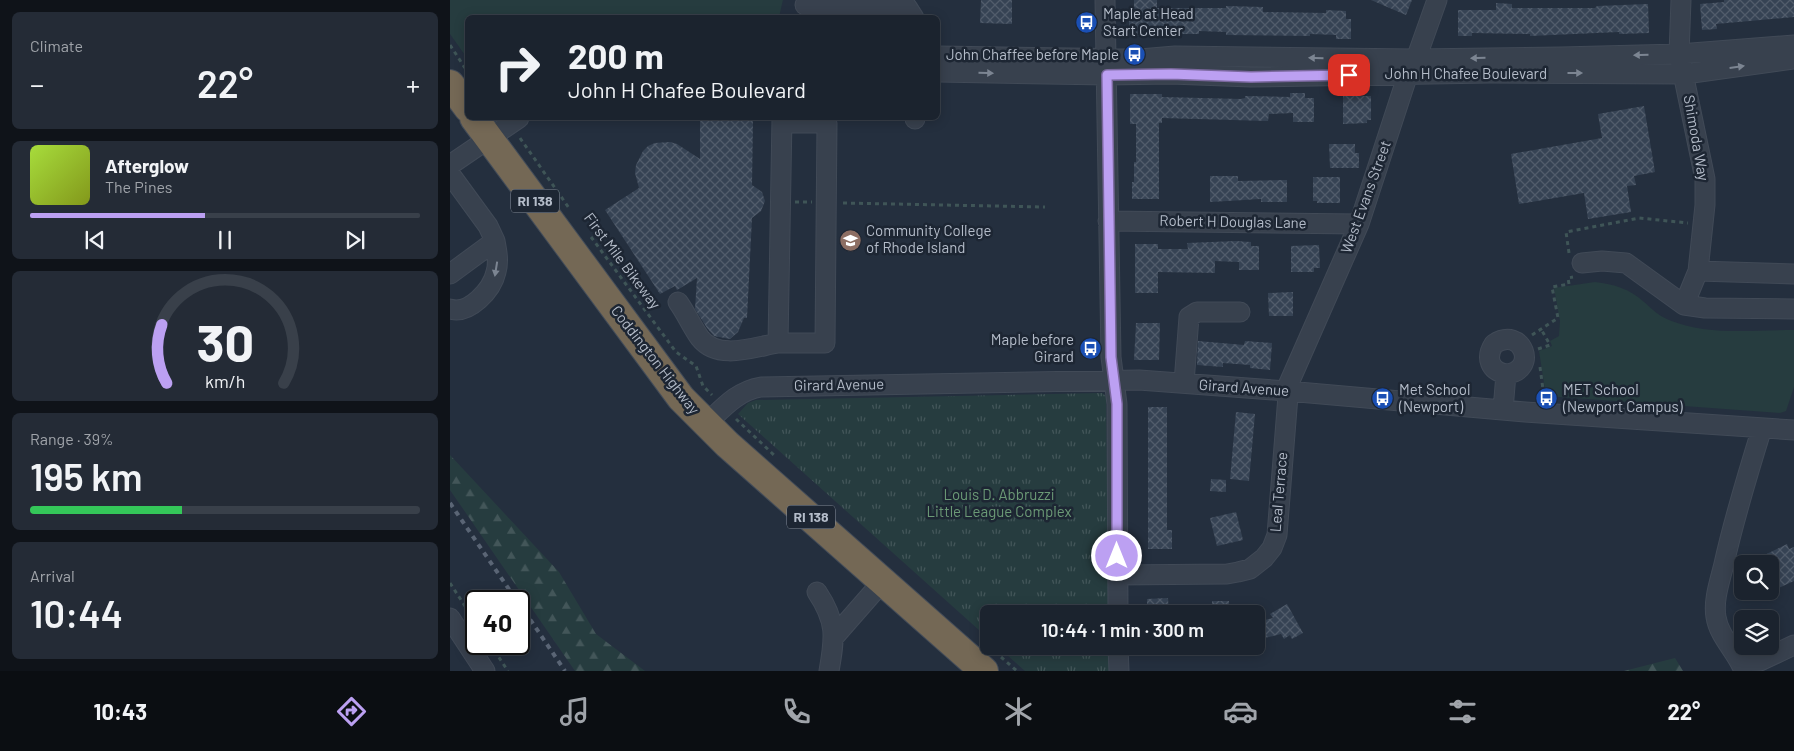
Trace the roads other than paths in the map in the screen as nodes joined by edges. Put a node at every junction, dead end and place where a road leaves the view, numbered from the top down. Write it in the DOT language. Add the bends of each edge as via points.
graph roads {
  1 [pos="1105,0"];
  2 [pos="1437,0"];
  3 [pos="1681,0"];
  4 [pos="804,8"];
  5 [pos="912,15"];
  6 [pos="1794,45"];
  7 [pos="1679,54"];
  8 [pos="940,56"];
  9 [pos="1794,59"];
  10 [pos="1107,66"];
  11 [pos="1412,66"];
  12 [pos="940,72"];
  13 [pos="1685,74"];
  14 [pos="450,84"];
  15 [pos="465,105"];
  16 [pos="476,120"];
  17 [pos="782,120"];
  18 [pos="450,165"];
  19 [pos="450,174"];
  20 [pos="1108,221"];
  21 [pos="1359,224"];
  22 [pos="495,241"];
  23 [pos="1579,264"];
  24 [pos="1698,272"];
  25 [pos="450,274"];
  26 [pos="1794,274"];
  27 [pos="678,302"];
  28 [pos="1684,305"];
  29 [pos="450,309"];
  30 [pos="1794,309"];
  31 [pos="1240,312"];
  32 [pos="778,343"];
  33 [pos="1506,374"];
  34 [pos="1114,380"];
  35 [pos="1184,383"];
  36 [pos="1287,391"];
  37 [pos="1503,410"];
  38 [pos="706,424"];
  39 [pos="1762,428"];
  40 [pos="1793,428"];
  41 [pos="1117,574"];
  42 [pos="884,582"];
  43 [pos="817,592"];
  44 [pos="1118,605"];
  45 [pos="450,618"];
  46 [pos="834,637"];
  47 [pos="1794,645"];
  48 [pos="1118,655"];
  49 [pos="990,662"];
  50 [pos="1742,666"];
  51 [pos="485,671"];
  52 [pos="829,671"];
  53 [pos="1119,671"];
  1 -- 10 [label="street"];
  2 -- 11 [label="street, West Evans Street"];
  3 -- 7 [label="street, Shimoda Way"];
  4 -- 5 [label="street" via="898,5 907,8"];
  6 -- 7 [label="street, John H Chafee Boulevard"];
  7 -- 11 [label="street, John H Chafee Boulevard, one-way"];
  7 -- 13 [label="street, Shimoda Way"];
  8 -- 10 [label="street"];
  13 -- 9 [label="street, John H Chafee Boulevard, one-way"];
  10 -- 11 [label="street, John H Chafee Boulevard" via="1171,74 1251,77"];
  12 -- 10 [label="street, one-way"];
  10 -- 20 [label="street"];
  11 -- 13 [label="street, John H Chafee Boulevard, one-way"];
  11 -- 21 [label="street, West Evans Street"];
  13 -- 24 [label="street, Shimoda Way" via="1705,180"];
  14 -- 15 [label="highway, Coddington Highway / RI 138"];
  16 -- 18 [label="street"];
  16 -- 38 [label="highway, Coddington Highway / RI 138" via="654,364"];
  17 -- 32 [label="street"];
  17 -- 32 [label="street" via="827,123 825,343"];
  19 -- 22 [label="street" via="488,226"];
  20 -- 21 [label="street, Robert H Douglas Lane"];
  20 -- 34 [label="street"];
  21 -- 36 [label="street, West Evans Street"];
  22 -- 25 [label="street"];
  22 -- 29 [label="street, one-way" via="497,266 492,282 470,305 461,310"];
  23 -- 28 [label="street" via="1602,261 1626,263"];
  24 -- 26 [label="street"];
  24 -- 28 [label="street, Shimoda Way"];
  27 -- 32 [label="street" via="700,338 714,349 732,351"];
  28 -- 30 [label="street"];
  31 -- 35 [label="street" via="1197,312 1189,317"];
  33 -- 33 [label="street" via="1517,372 1524,363 1524,352 1519,344 1507,339 1494,344 1489,356 1490,363 1500,373"];
  33 -- 37 [label="street"];
  34 -- 35 [label="street, Girard Avenue"];
  34 -- 38 [label="street, Girard Avenue" via="761,386 733,398"];
  34 -- 41 [label="street" via="1117,404"];
  35 -- 36 [label="street, Girard Avenue"];
  36 -- 37 [label="street, Girard Avenue"];
  36 -- 41 [label="street, Leal Terrace" via="1277,535 1264,558 1250,568 1227,574"];
  37 -- 39 [label="street, Girard Avenue"];
  38 -- 42 [label="highway, Coddington Highway / RI 138"];
  39 -- 40 [label="street, Girard Avenue"];
  39 -- 50 [label="street" via="1734,520 1716,599 1716,619"];
  41 -- 44 [label="street"];
  42 -- 46 [label="street"];
  42 -- 49 [label="highway, Coddington Highway / RI 138" via="916,610"];
  43 -- 46 [label="street" via="827,608"];
  45 -- 51 [label="street"];
  46 -- 52 [label="street"];
  47 -- 50 [label="street"];
  48 -- 53 [label="street"];
}
